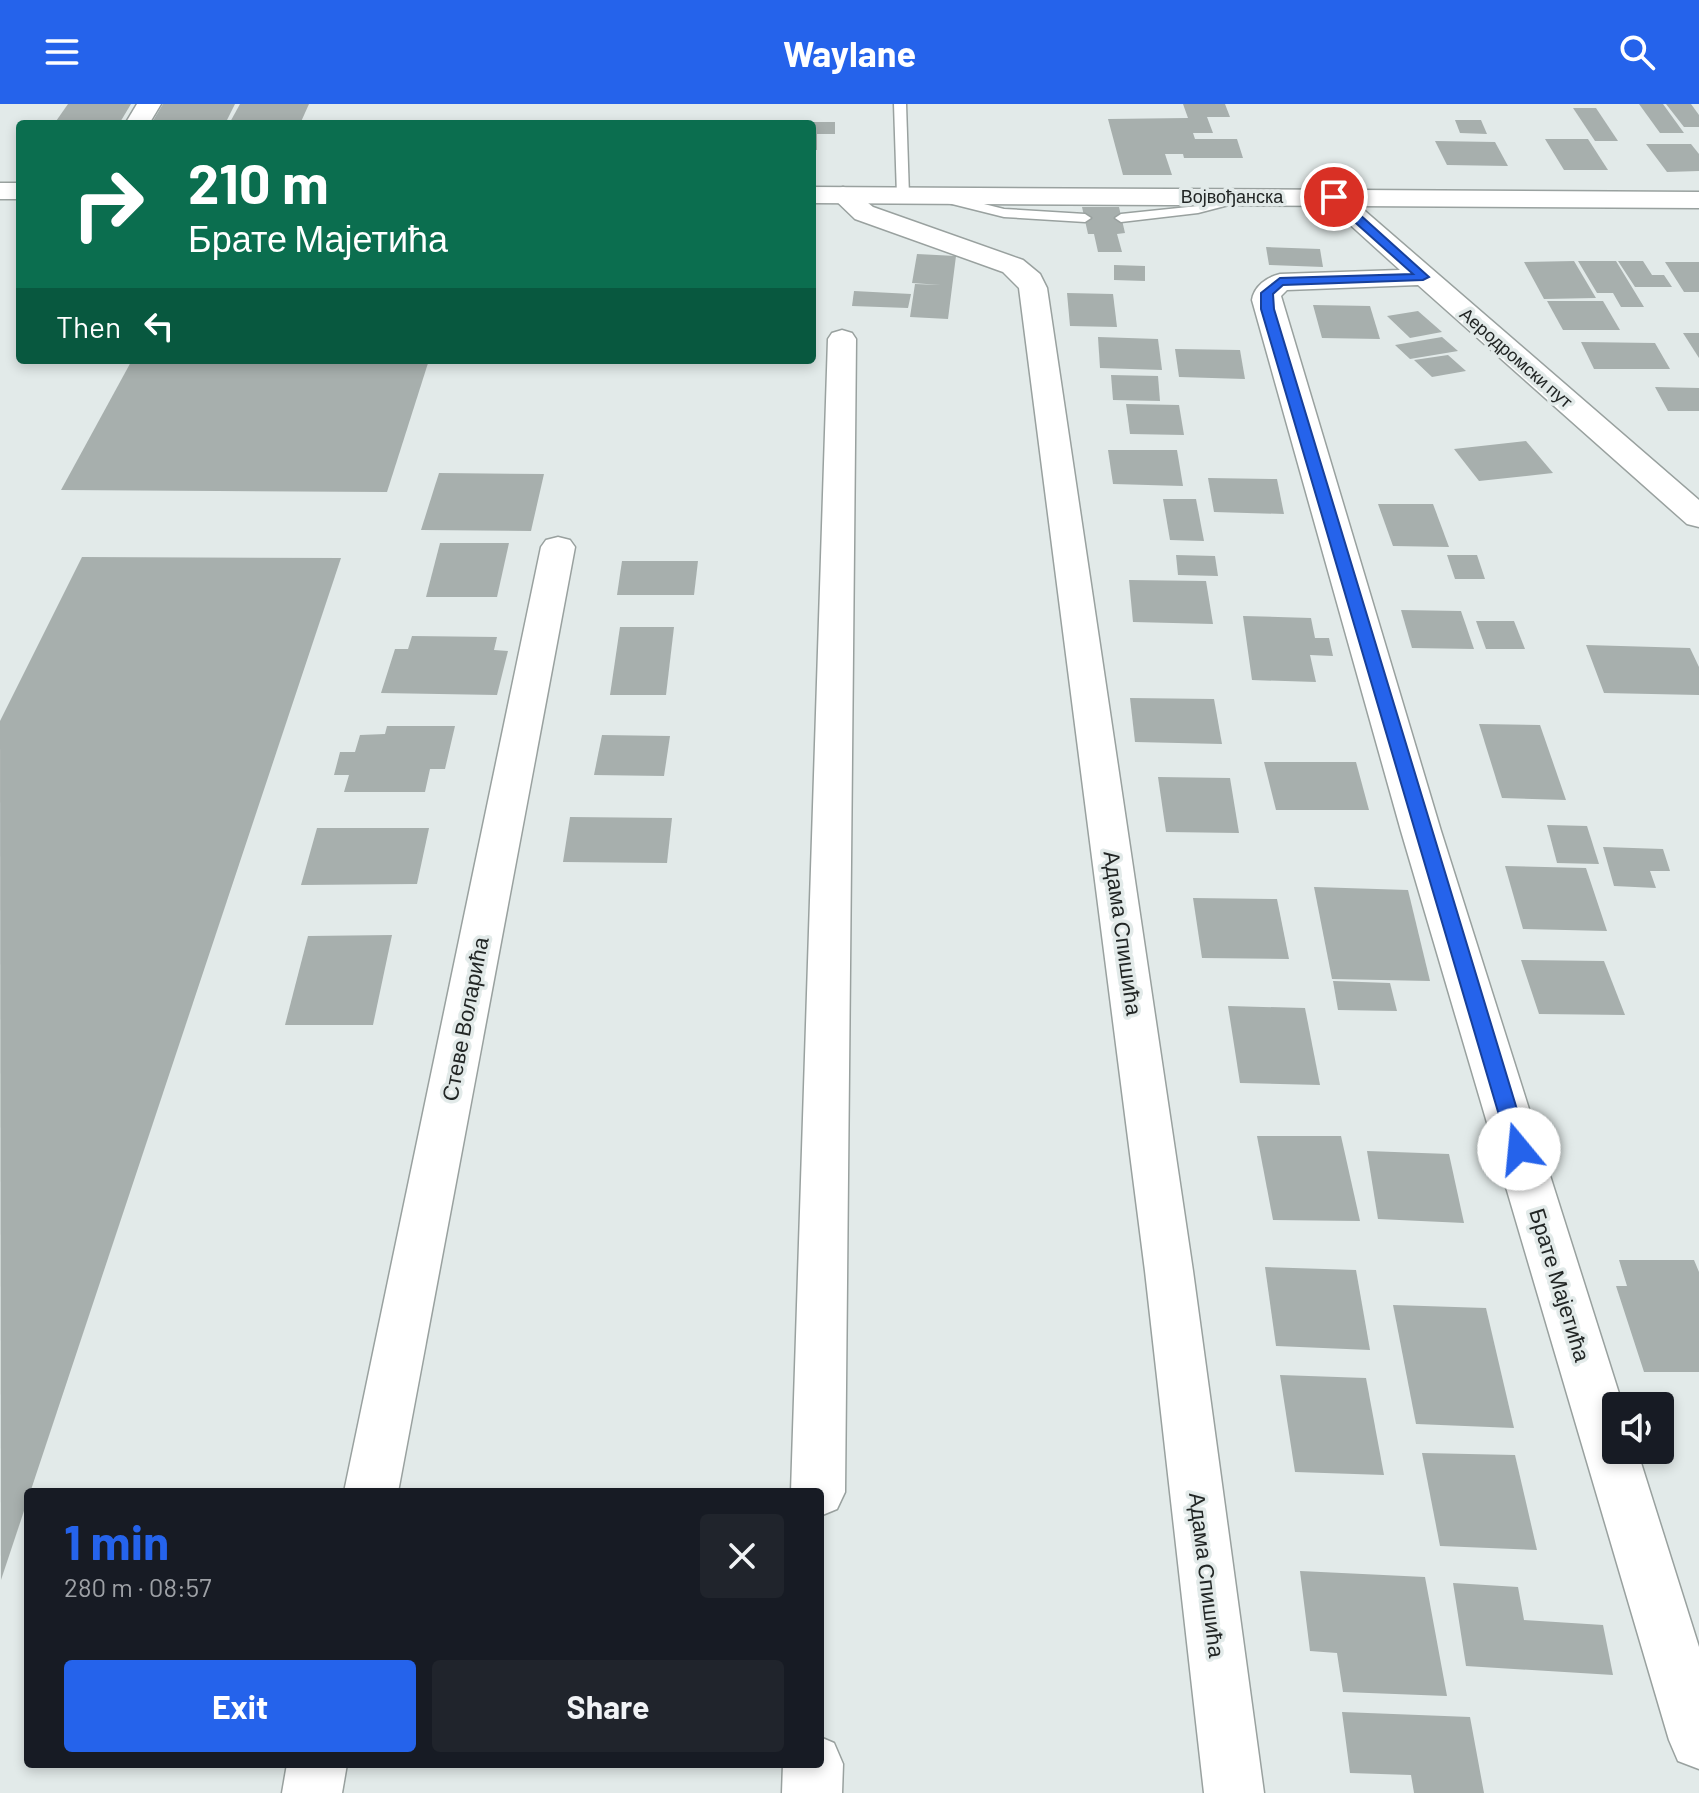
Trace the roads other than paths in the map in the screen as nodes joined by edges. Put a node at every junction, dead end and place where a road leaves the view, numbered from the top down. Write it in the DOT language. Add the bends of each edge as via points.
graph roads {
  1 [pos="900,104"];
  2 [pos="828,195"];
  3 [pos="903,196"];
  4 [pos="936,196"];
  5 [pos="1244,197"];
  6 [pos="1334,197"];
  7 [pos="1699,200"];
  8 [pos="1085,218"];
  9 [pos="1121,218"];
  10 [pos="1423,277"];
  11 [pos="842,339"];
  12 [pos="1699,517"];
  13 [pos="558,547"];
  14 [pos="372,1488"];
  15 [pos="818,1488"];
  16 [pos="1699,1740"];
  17 [pos="316,1768"];
  18 [pos="813,1768"];
  19 [pos="312,1793"];
  20 [pos="812,1793"];
  21 [pos="1234,1793"];
  1 -- 3 [label="lane"];
  2 -- 3 [label="main road, Војвођанска"];
  2 -- 21 [label="street, Адама Спишића" via="1013,266 1033,288 1167,1255"];
  3 -- 4 [label="main road, Војвођанска"];
  4 -- 5 [label="main road, Војвођанска"];
  4 -- 8 [label="lane" via="1004,213"];
  5 -- 6 [label="main road, Војвођанска"];
  5 -- 9 [label="lane" via="1182,214"];
  6 -- 7 [label="main road, Војвођанска"];
  6 -- 10 [label="street, Аеродромски пут"];
  10 -- 12 [label="street, Аеродромски пут"];
  10 -- 16 [label="street, Брате Мајетића" via="1280,282 1267,293 1268,309 1421,831"];
  11 -- 15 [label="street"];
  13 -- 14 [label="street, Стеве Воларића"];
  17 -- 19 [label="street"];
  18 -- 20 [label="street"];
}
